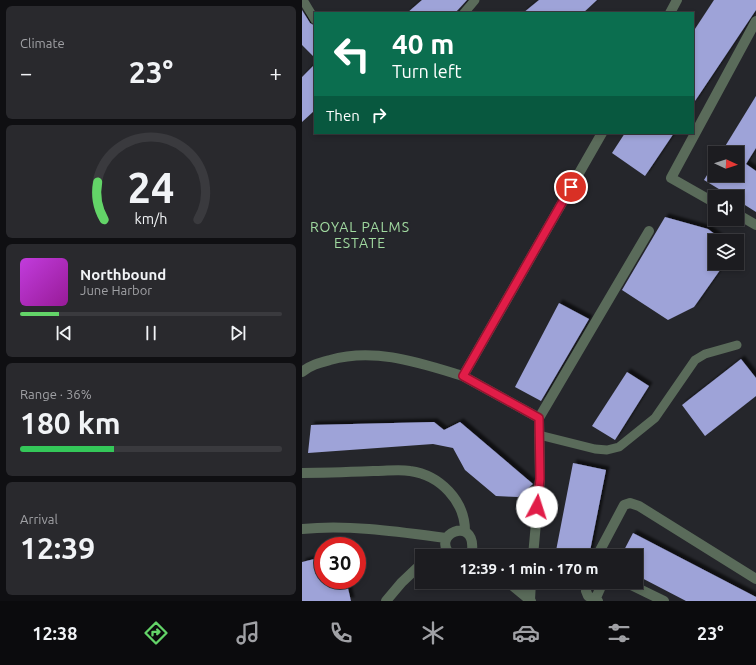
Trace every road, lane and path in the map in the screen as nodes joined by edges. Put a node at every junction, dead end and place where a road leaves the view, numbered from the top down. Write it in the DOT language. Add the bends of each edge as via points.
graph roads {
  1 [pos="303,0"];
  2 [pos="475,0"];
  3 [pos="677,0"];
  4 [pos="465,12"];
  5 [pos="671,12"];
  6 [pos="314,18"];
  7 [pos="756,22"];
  8 [pos="601,134"];
  9 [pos="708,199"];
  10 [pos="744,218"];
  11 [pos="756,225"];
  12 [pos="649,231"];
  13 [pos="737,345"];
  14 [pos="302,372"];
  15 [pos="463,376"];
  16 [pos="539,418"];
  17 [pos="539,435"];
  18 [pos="302,473"];
  19 [pos="302,529"];
  20 [pos="465,531"];
  21 [pos="446,538"];
  22 [pos="447,549"];
  23 [pos="472,549"];
  24 [pos="534,549"];
  25 [pos="601,549"];
  26 [pos="415,570"];
  27 [pos="756,579"];
  28 [pos="517,589"];
  29 [pos="531,589"];
  30 [pos="586,589"];
  31 [pos="600,589"];
  32 [pos="639,589"];
  33 [pos="531,600"];
  34 [pos="596,600"];
  35 [pos="386,601"];
  36 [pos="664,601"];
  1 -- 6 [label="lane"];
  2 -- 4 [label="lane"];
  3 -- 5 [label="street"];
  7 -- 9 [label="street" via="671,178"];
  8 -- 15 [label="street"];
  10 -- 11 [label="street"];
  12 -- 16 [label="street"];
  13 -- 17 [label="lane" via="705,354 695,360 655,418 619,447 595,449"];
  14 -- 15 [label="street" via="311,366 343,356 380,355"];
  15 -- 16 [label="street"];
  16 -- 17 [label="street"];
  17 -- 24 [label="street" via="540,479"];
  18 -- 20 [label="street" via="410,470 431,477 448,490 462,512"];
  19 -- 21 [label="street" via="323,526"];
  20 -- 21 [label="street" via="458,530"];
  20 -- 23 [label="street" via="473,543"];
  21 -- 22 [label="street"];
  25 -- 27 [label="street" via="624,505 630,503 639,506"];
  26 -- 35 [label="street"];
  28 -- 33 [label="street"];
  29 -- 33 [label="street"];
  30 -- 34 [label="street" via="588,596"];
  31 -- 34 [label="street"];
  32 -- 36 [label="street"];
}
